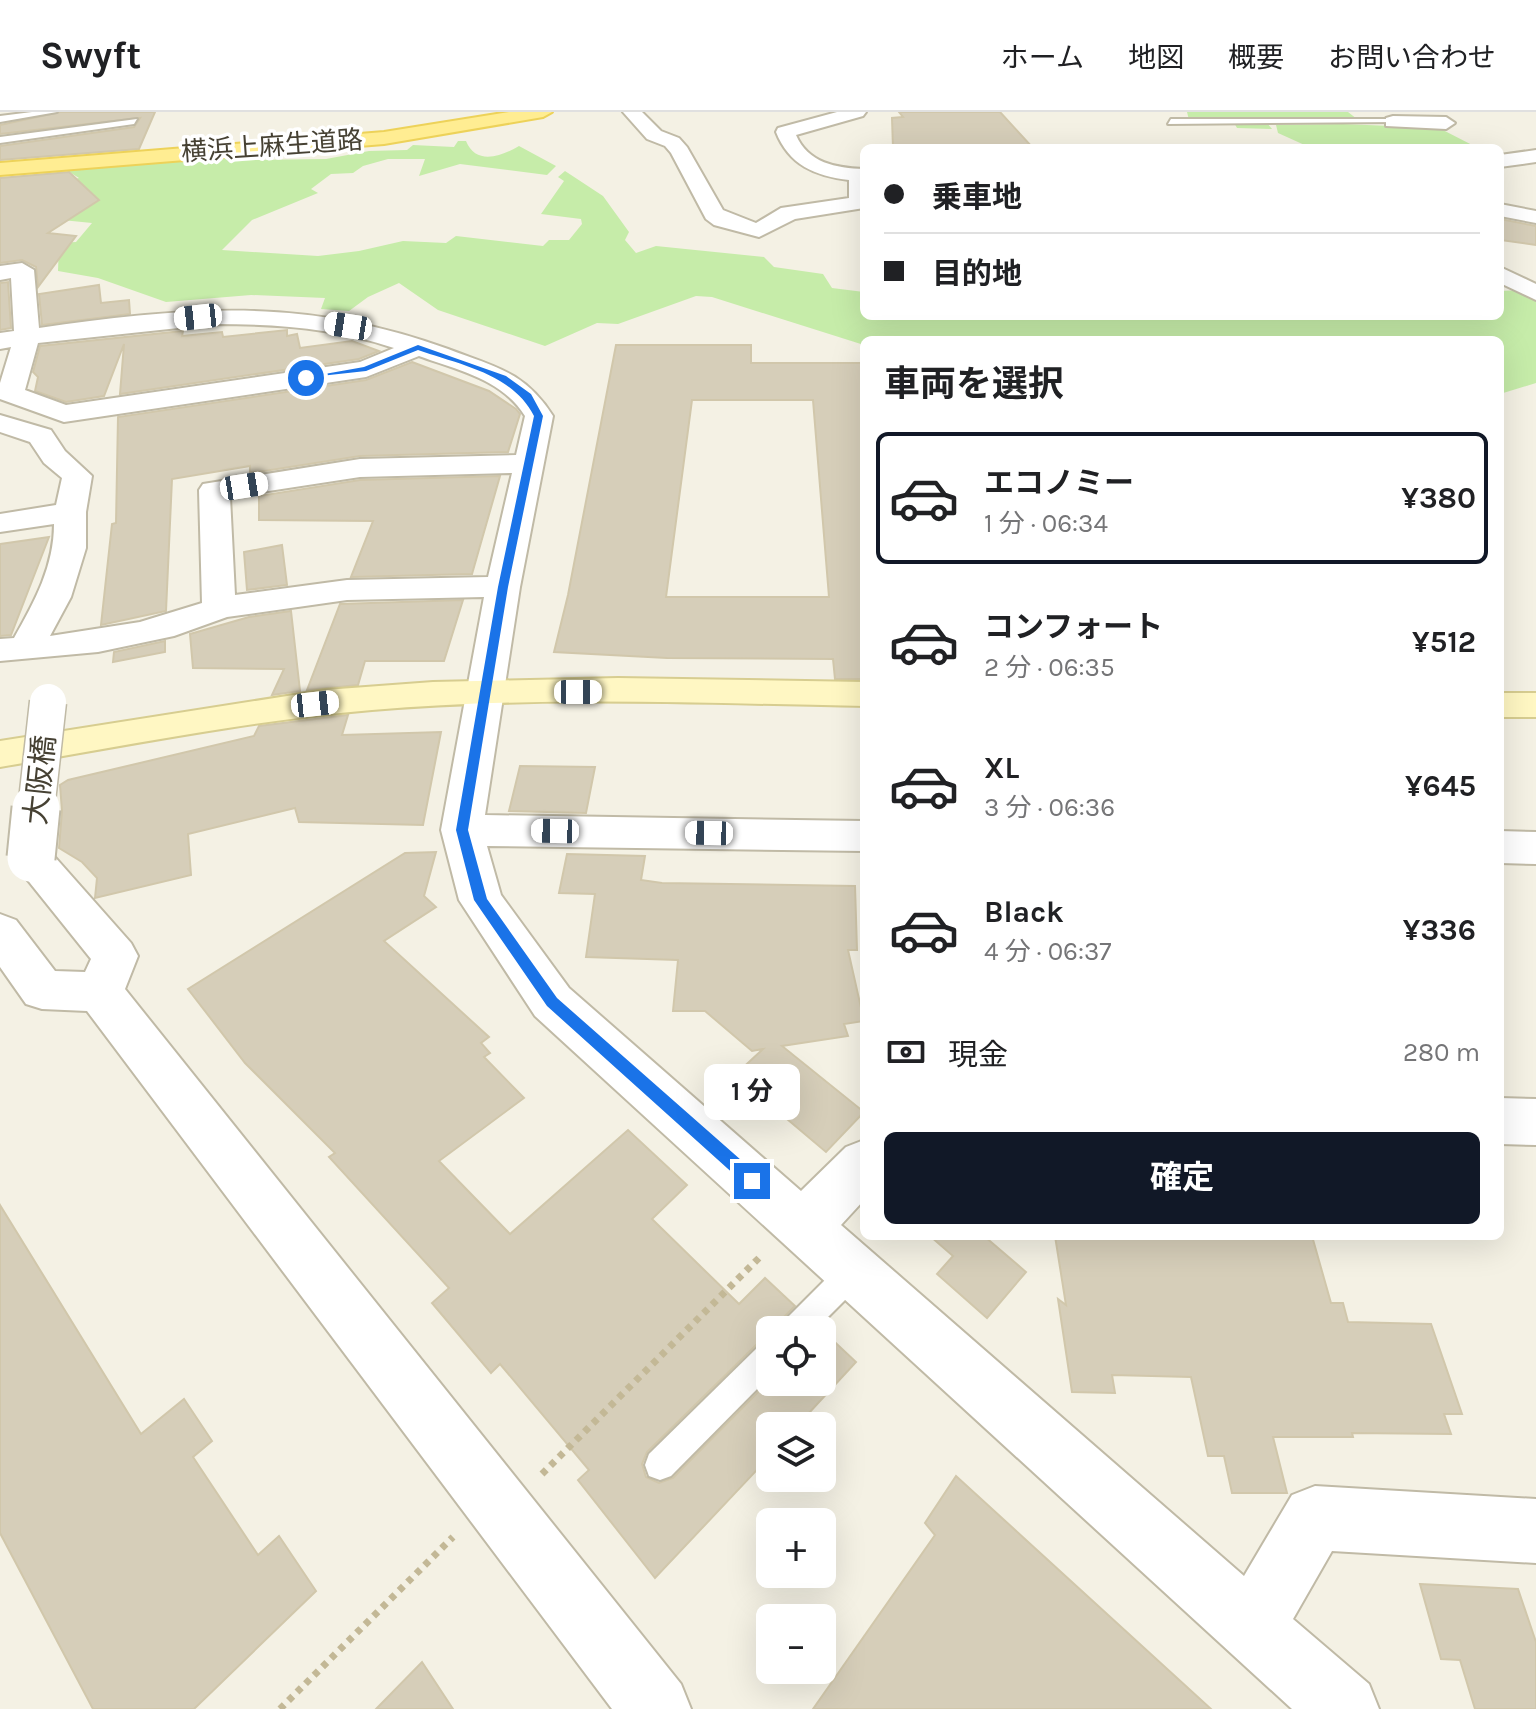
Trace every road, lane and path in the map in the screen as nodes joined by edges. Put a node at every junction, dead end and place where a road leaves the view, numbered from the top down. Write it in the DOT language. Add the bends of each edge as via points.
graph roads {
  1 [pos="52,112"];
  2 [pos="543,112"];
  3 [pos="632,112"];
  4 [pos="857,112"];
  5 [pos="1265,112"];
  6 [pos="1430,112"];
  7 [pos="1388,117"];
  8 [pos="472,118"];
  9 [pos="0,119"];
  10 [pos="134,121"];
  11 [pos="1171,122"];
  12 [pos="1285,123"];
  13 [pos="0,140"];
  14 [pos="0,169"];
  15 [pos="860,175"];
  16 [pos="860,189"];
  17 [pos="1504,211"];
  18 [pos="1536,217"];
  19 [pos="0,273"];
  20 [pos="1504,276"];
  21 [pos="1536,293"];
  22 [pos="13,340"];
  23 [pos="418,347"];
  24 [pos="0,423"];
  25 [pos="528,464"];
  26 [pos="70,512"];
  27 [pos="0,523"];
  28 [pos="503,587"];
  29 [pos="219,608"];
  30 [pos="27,648"];
  31 [pos="486,691"];
  32 [pos="860,694"];
  33 [pos="1504,705"];
  34 [pos="1536,705"];
  35 [pos="0,754"];
  36 [pos="462,830"];
  37 [pos="860,836"];
  38 [pos="1504,847"];
  39 [pos="1536,848"];
  40 [pos="0,932"];
  41 [pos="100,992"];
  42 [pos="1504,1121"];
  43 [pos="1536,1122"];
  44 [pos="860,1168"];
  45 [pos="800,1223"];
  46 [pos="854,1271"];
  47 [pos="809,1316"];
  48 [pos="756,1369"];
  49 [pos="660,1465"];
  50 [pos="496,1507"];
  51 [pos="1536,1531"];
  52 [pos="1252,1626"];
  53 [pos="280,1709"];
  54 [pos="656,1709"];
  55 [pos="1344,1709"];
  1 -- 9 [label="lane"];
  2 -- 8 [label="main road, 横浜上麻生道路"];
  3 -- 16 [label="street" via="680,151 722,220 759,230 789,213 859,203"];
  4 -- 15 [label="street" via="785,132 790,149 813,167"];
  5 -- 12 [label="lane"];
  6 -- 7 [label="street" via="1446,123"];
  7 -- 12 [label="lane"];
  8 -- 14 [label="main road, 横浜上麻生道路" via="357,141"];
  10 -- 13 [label="lane"];
  11 -- 12 [label="lane"];
  17 -- 18 [label="street"];
  19 -- 22 [label="street" via="22,270"];
  20 -- 21 [label="street"];
  22 -- 23 [label="street" via="198,317 277,317 348,326"];
  22 -- 23 [label="street" via="10,394 64,414 366,369"];
  23 -- 25 [label="street" via="503,378 528,396 539,416"];
  24 -- 26 [label="street, 大阪橋" via="41,436 54,457 77,476"];
  25 -- 28 [label="street"];
  25 -- 29 [label="street" via="360,468 214,490"];
  26 -- 27 [label="street"];
  26 -- 30 [label="street, 大阪橋" via="70,548"];
  28 -- 29 [label="street" via="347,590"];
  28 -- 31 [label="street"];
  29 -- 30 [label="street" via="193,621"];
  30 -- 41 [label="street, 大阪橋, bridge" via="48,702 31,858 115,956"];
  31 -- 32 [label="street"];
  31 -- 35 [label="street" via="259,710"];
  31 -- 36 [label="street"];
  33 -- 34 [label="street"];
  36 -- 37 [label="street"];
  36 -- 45 [label="street" via="481,900 552,1002"];
  38 -- 39 [label="street"];
  40 -- 41 [label="street" via="42,990"];
  41 -- 50 [label="street"];
  42 -- 43 [label="street"];
  44 -- 45 [label="street"];
  45 -- 46 [label="street"];
  45 -- 50 [label="path"];
  46 -- 47 [label="lane"];
  46 -- 52 [label="street"];
  48 -- 49 [label="lane"];
  50 -- 53 [label="path"];
  50 -- 54 [label="street"];
  51 -- 52 [label="street" via="1315,1518"];
  52 -- 55 [label="street"];
}
